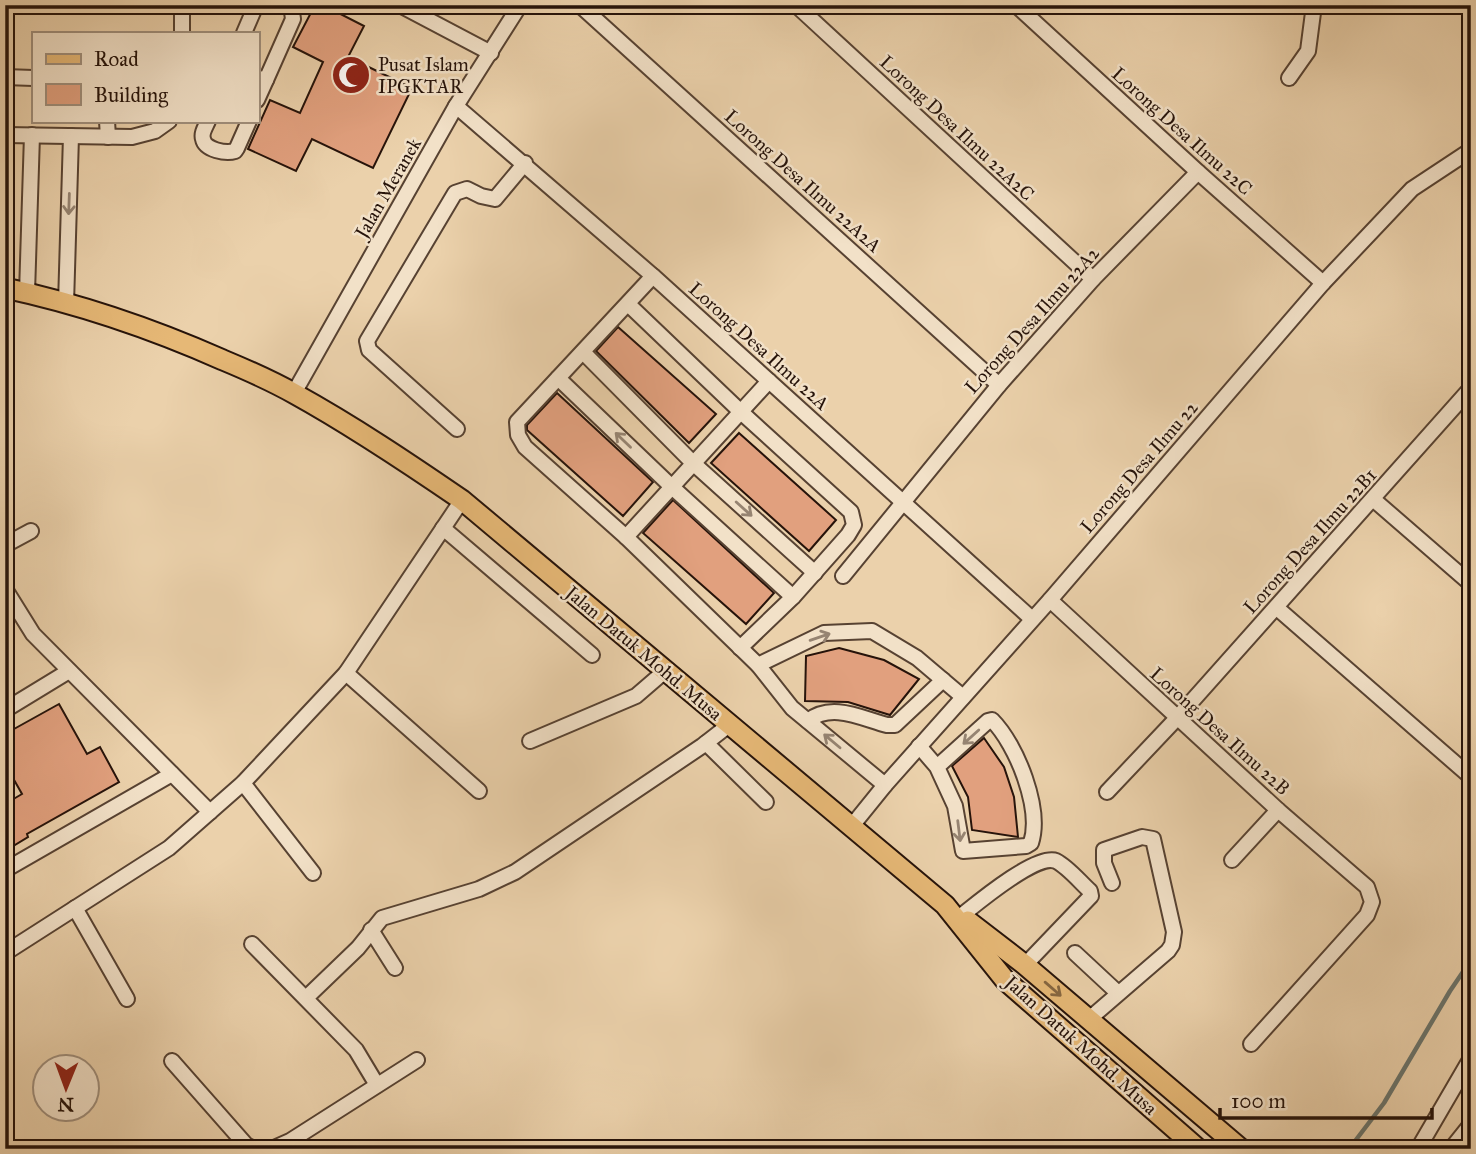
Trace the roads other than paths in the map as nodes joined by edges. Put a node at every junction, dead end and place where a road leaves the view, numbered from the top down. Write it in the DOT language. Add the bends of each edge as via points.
graph roads {
  1 [pos="182,5"];
  2 [pos="256,5"];
  3 [pos="291,5"];
  4 [pos="400,5"];
  5 [pos="520,5"];
  6 [pos="796,5"];
  7 [pos="1016,5"];
  8 [pos="1314,5"];
  9 [pos="582,7"];
  10 [pos="182,32"];
  11 [pos="244,32"];
  12 [pos="491,53"];
  13 [pos="5,77"];
  14 [pos="32,78"];
  15 [pos="1289,78"];
  16 [pos="261,79"];
  17 [pos="456,106"];
  18 [pos="107,122"];
  19 [pos="167,122"];
  20 [pos="208,122"];
  21 [pos="249,122"];
  22 [pos="5,135"];
  23 [pos="32,135"];
  24 [pos="71,136"];
  25 [pos="108,137"];
  26 [pos="1471,150"];
  27 [pos="525,163"];
  28 [pos="1198,172"];
  29 [pos="653,276"];
  30 [pos="1093,279"];
  31 [pos="1323,283"];
  32 [pos="5,288"];
  33 [pos="27,293"];
  34 [pos="628,303"];
  35 [pos="66,304"];
  36 [pos="583,352"];
  37 [pos="558,378"];
  38 [pos="769,381"];
  39 [pos="999,385"];
  40 [pos="1469,392"];
  41 [pos="294,393"];
  42 [pos="741,412"];
  43 [pos="457,429"];
  44 [pos="693,463"];
  45 [pos="672,487"];
  46 [pos="1373,499"];
  47 [pos="462,500"];
  48 [pos="902,501"];
  49 [pos="443,528"];
  50 [pos="31,531"];
  51 [pos="626,537"];
  52 [pos="5,545"];
  53 [pos="815,573"];
  54 [pos="843,576"];
  55 [pos="1471,584"];
  56 [pos="5,589"];
  57 [pos="793,597"];
  58 [pos="1050,600"];
  59 [pos="1277,608"];
  60 [pos="1032,619"];
  61 [pos="740,648"];
  62 [pos="592,655"];
  63 [pos="758,665"];
  64 [pos="69,671"];
  65 [pos="665,671"];
  66 [pos="346,673"];
  67 [pos="943,680"];
  68 [pos="963,697"];
  69 [pos="5,710"];
  70 [pos="1177,718"];
  71 [pos="808,721"];
  72 [pos="729,725"];
  73 [pos="530,741"];
  74 [pos="706,743"];
  75 [pos="919,747"];
  76 [pos="937,767"];
  77 [pos="172,774"];
  78 [pos="1471,778"];
  79 [pos="243,783"];
  80 [pos="885,785"];
  81 [pos="479,791"];
  82 [pos="1107,792"];
  83 [pos="766,802"];
  84 [pos="1278,810"];
  85 [pos="210,812"];
  86 [pos="851,827"];
  87 [pos="1233,860"];
  88 [pos="5,870"];
  89 [pos="313,873"];
  90 [pos="1112,883"];
  91 [pos="945,905"];
  92 [pos="75,908"];
  93 [pos="961,916"];
  94 [pos="371,930"];
  95 [pos="252,944"];
  96 [pos="5,953"];
  97 [pos="1075,953"];
  98 [pos="1025,965"];
  99 [pos="396,968"];
  100 [pos="1118,993"];
  101 [pos="307,997"];
  102 [pos="127,999"];
  103 [pos="1088,1020"];
  104 [pos="1251,1044"];
  105 [pos="1471,1058"];
  106 [pos="417,1060"];
  107 [pos="172,1061"];
  108 [pos="377,1085"];
  109 [pos="1471,1124"];
  110 [pos="291,1145"];
  111 [pos="1420,1148"];
  112 [pos="254,1149"];
  113 [pos="272,1149"];
  114 [pos="1198,1149"];
  115 [pos="1241,1149"];
  116 [pos="1451,1149"];
  1 -- 10 [label="street"];
  2 -- 11 [label="street"];
  3 -- 16 [label="street" via="293,19"];
  4 -- 12 [label="street"];
  5 -- 12 [label="street, Jalan Meranek"];
  6 -- 30 [label="street, Lorong Desa Ilmu 22A2C"];
  7 -- 28 [label="street, Lorong Desa Ilmu 22C"];
  8 -- 15 [label="street" via="1308,51"];
  9 -- 39 [label="street, Lorong Desa Ilmu 22A2A"];
  12 -- 17 [label="street, Jalan Meranek"];
  13 -- 14 [label="street"];
  17 -- 27 [label="street, Lorong Desa Ilmu 22A"];
  17 -- 41 [label="street, Jalan Meranek"];
  18 -- 25 [label="street"];
  19 -- 25 [label="street" via="146,135"];
  20 -- 21 [label="street" via="204,142 226,153 235,151"];
  22 -- 23 [label="street"];
  23 -- 24 [label="street"];
  23 -- 33 [label="street"];
  24 -- 25 [label="street"];
  24 -- 35 [label="street, one-way"];
  26 -- 31 [label="street, Lorong Desa Ilmu 22" via="1412,189"];
  27 -- 29 [label="street, Lorong Desa Ilmu 22A"];
  27 -- 43 [label="street" via="495,199 467,189 456,193 368,341 369,350"];
  28 -- 30 [label="street, Lorong Desa Ilmu 22A2"];
  28 -- 31 [label="street, Lorong Desa Ilmu 22C"];
  29 -- 34 [label="street"];
  29 -- 38 [label="street, Lorong Desa Ilmu 22A"];
  30 -- 39 [label="street, Lorong Desa Ilmu 22A2"];
  31 -- 58 [label="street, Lorong Desa Ilmu 22"];
  32 -- 33 [label="main road, Jalan Datuk Mohd. Musa"];
  33 -- 35 [label="main road, Jalan Datuk Mohd. Musa"];
  34 -- 36 [label="street"];
  34 -- 42 [label="street"];
  35 -- 41 [label="main road, Jalan Datuk Mohd. Musa" via="167,336"];
  36 -- 37 [label="street"];
  36 -- 44 [label="street"];
  45 -- 37 [label="street, one-way"];
  37 -- 51 [label="street" via="517,422 518,435 525,447"];
  38 -- 42 [label="street"];
  38 -- 48 [label="street, Lorong Desa Ilmu 22A"];
  39 -- 48 [label="street, Lorong Desa Ilmu 22A2"];
  40 -- 46 [label="street, Lorong Desa Ilmu 22B1"];
  41 -- 47 [label="main road, Jalan Datuk Mohd. Musa"];
  42 -- 44 [label="street"];
  42 -- 53 [label="street" via="851,512 853,525 848,535"];
  44 -- 45 [label="street"];
  44 -- 53 [label="street, one-way"];
  45 -- 51 [label="street"];
  45 -- 57 [label="street"];
  46 -- 55 [label="street"];
  46 -- 59 [label="street, Lorong Desa Ilmu 22B1"];
  47 -- 49 [label="street"];
  47 -- 65 [label="main road, Jalan Datuk Mohd. Musa"];
  48 -- 54 [label="street, Lorong Desa Ilmu 22A2"];
  48 -- 60 [label="street, Lorong Desa Ilmu 22A"];
  49 -- 62 [label="street"];
  49 -- 66 [label="street"];
  50 -- 52 [label="street"];
  51 -- 61 [label="street"];
  53 -- 57 [label="street"];
  56 -- 64 [label="street" via="33,634"];
  57 -- 61 [label="street"];
  58 -- 60 [label="street, Lorong Desa Ilmu 22"];
  58 -- 70 [label="street, Lorong Desa Ilmu 22B"];
  59 -- 70 [label="street, Lorong Desa Ilmu 22B1"];
  59 -- 78 [label="street"];
  60 -- 68 [label="street, Lorong Desa Ilmu 22"];
  61 -- 63 [label="street"];
  63 -- 67 [label="street, one-way" via="824,633 872,631"];
  63 -- 71 [label="street"];
  64 -- 69 [label="street"];
  64 -- 77 [label="street"];
  65 -- 72 [label="main road, Jalan Datuk Mohd. Musa"];
  65 -- 73 [label="street" via="636,696"];
  66 -- 79 [label="street"];
  66 -- 81 [label="street"];
  67 -- 68 [label="street"];
  67 -- 71 [label="street" via="895,725 832,711"];
  68 -- 75 [label="street, Lorong Desa Ilmu 22"];
  70 -- 82 [label="street, Lorong Desa Ilmu 22B1"];
  70 -- 84 [label="street, Lorong Desa Ilmu 22B"];
  80 -- 71 [label="street, one-way"];
  72 -- 74 [label="street"];
  72 -- 86 [label="main road, Jalan Datuk Mohd. Musa"];
  74 -- 83 [label="street"];
  74 -- 94 [label="street" via="515,872 479,889 382,918"];
  75 -- 76 [label="street"];
  75 -- 80 [label="street, Lorong Desa Ilmu 22"];
  76 -- 76 [label="street, one-way" via="955,806 963,851 1031,843 1028,787 1017,756 992,720"];
  77 -- 85 [label="street"];
  77 -- 88 [label="street"];
  79 -- 85 [label="street"];
  79 -- 89 [label="street"];
  80 -- 86 [label="street, Lorong Desa Ilmu 22"];
  84 -- 87 [label="street"];
  84 -- 104 [label="street, Lorong Desa Ilmu 22B" via="1367,887 1371,902 1367,915"];
  85 -- 92 [label="street" via="169,848"];
  86 -- 91 [label="main road, Jalan Datuk Mohd. Musa"];
  90 -- 100 [label="street" via="1104,850 1142,837 1153,839 1174,932 1172,945"];
  91 -- 93 [label="main road, Jalan Datuk Mohd. Musa"];
  91 -- 114 [label="main road, Jalan Datuk Mohd. Musa" via="1005,979"];
  92 -- 96 [label="street"];
  92 -- 102 [label="street"];
  93 -- 98 [label="main road, Jalan Datuk Mohd. Musa"];
  93 -- 98 [label="street" via="1014,875 1046,862 1058,863 1091,896"];
  94 -- 99 [label="street"];
  94 -- 101 [label="street"];
  95 -- 101 [label="street"];
  97 -- 100 [label="street"];
  98 -- 103 [label="main road, Jalan Datuk Mohd. Musa, one-way"];
  100 -- 103 [label="street"];
  101 -- 108 [label="street" via="356,1050"];
  103 -- 115 [label="main road, Jalan Datuk Mohd. Musa"];
  105 -- 111 [label="street"];
  106 -- 108 [label="street"];
  107 -- 112 [label="street"];
  108 -- 110 [label="street"];
  109 -- 116 [label="street"];
  110 -- 113 [label="street"];
}
